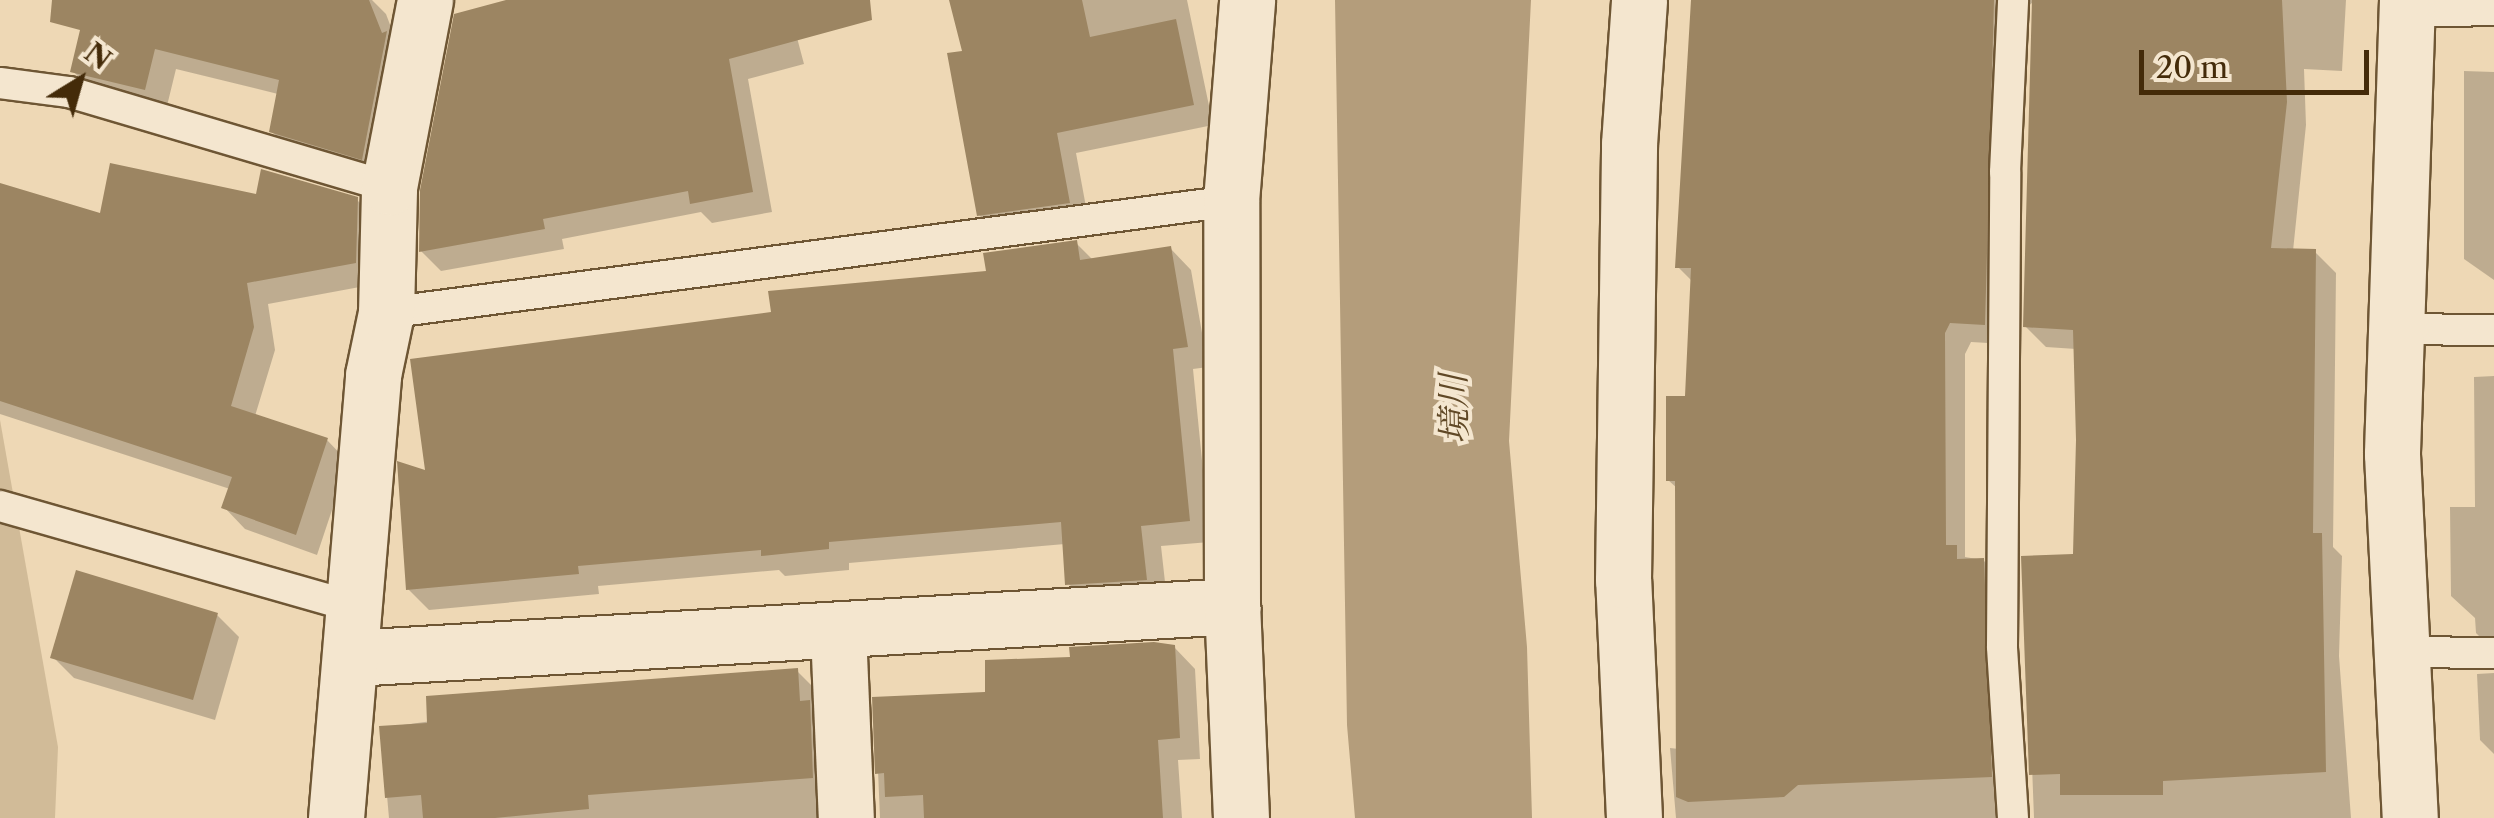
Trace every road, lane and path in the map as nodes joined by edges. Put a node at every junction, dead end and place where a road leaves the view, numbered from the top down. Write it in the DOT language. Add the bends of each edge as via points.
graph roads {
  1 [pos="425,0"];
  2 [pos="1247,0"];
  3 [pos="1639,0"];
  4 [pos="2013,0"];
  5 [pos="2406,6"];
  6 [pos="2494,10"];
  7 [pos="0,83"];
  8 [pos="389,187"];
  9 [pos="1231,201"];
  10 [pos="386,313"];
  11 [pos="2394,329"];
  12 [pos="2494,330"];
  13 [pos="0,506"];
  14 [pos="1232,606"];
  15 [pos="353,632"];
  16 [pos="838,632"];
  17 [pos="2402,652"];
  18 [pos="2494,654"];
  19 [pos="336,818"];
  20 [pos="846,818"];
  21 [pos="1240,818"];
  22 [pos="1634,818"];
  23 [pos="2013,818"];
  24 [pos="2410,818"];
  1 -- 8 [label="street"];
  2 -- 9 [label="street"];
  3 -- 22 [label="street" via="1629,144 1623,580"];
  4 -- 23 [label="lane" via="2004,172 2002,607"];
  5 -- 6 [label="lane"];
  5 -- 11 [label="street"];
  7 -- 8 [label="lane" via="69,92"];
  8 -- 10 [label="street"];
  9 -- 10 [label="lane"];
  9 -- 14 [label="street"];
  10 -- 15 [label="street" via="373,375"];
  11 -- 12 [label="lane"];
  11 -- 17 [label="street" via="2392,454"];
  13 -- 15 [label="lane"];
  14 -- 16 [label="street"];
  14 -- 21 [label="street"];
  15 -- 16 [label="street"];
  15 -- 19 [label="street"];
  16 -- 20 [label="street"];
  17 -- 18 [label="lane"];
  17 -- 24 [label="street"];
}
